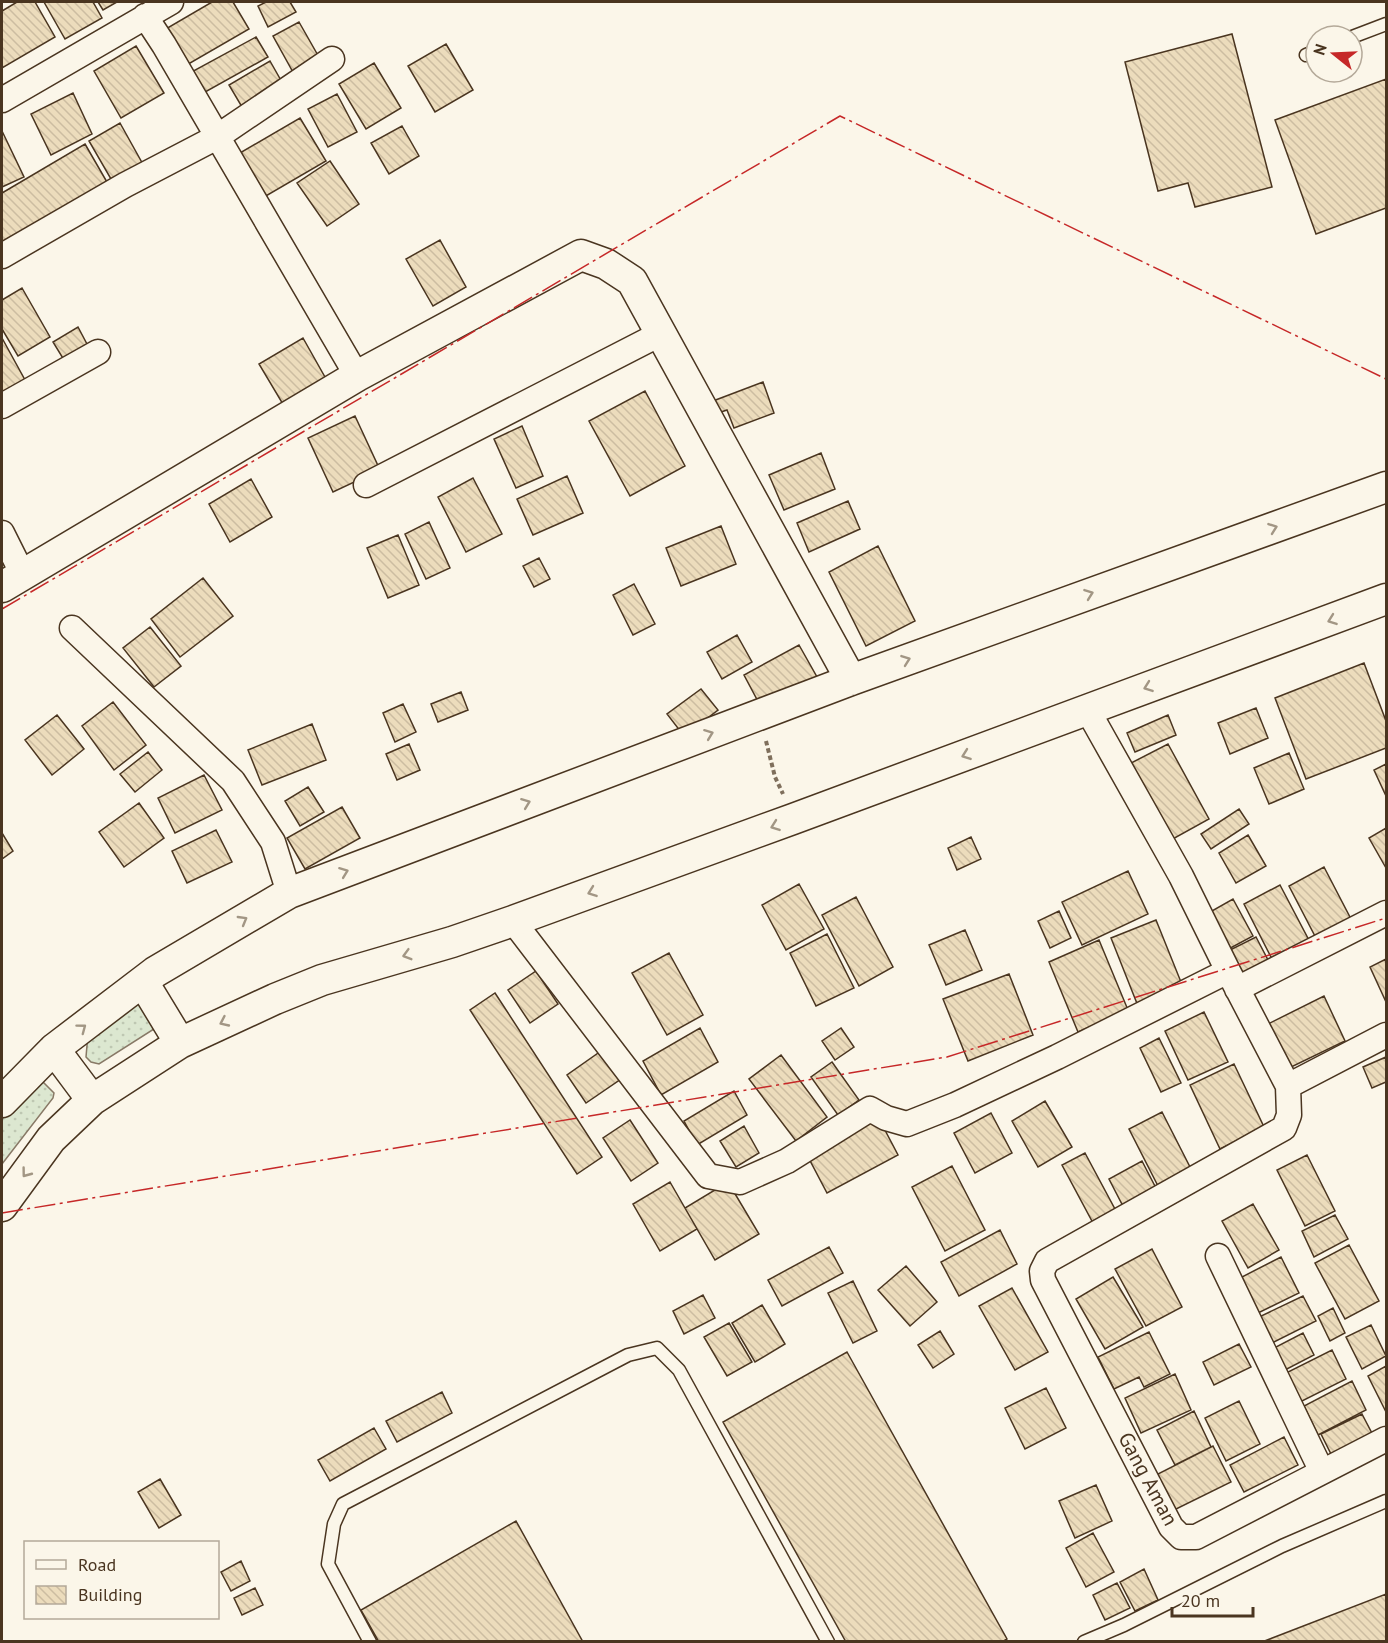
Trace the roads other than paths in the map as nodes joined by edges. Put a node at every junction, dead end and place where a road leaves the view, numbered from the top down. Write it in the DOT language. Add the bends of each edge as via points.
graph roads {
  1 [pos="171,2"];
  2 [pos="145,16"];
  3 [pos="1386,24"];
  4 [pos="1364,32"];
  5 [pos="332,59"];
  6 [pos="2,100"];
  7 [pos="218,137"];
  8 [pos="2,256"];
  9 [pos="660,334"];
  10 [pos="98,352"];
  11 [pos="357,376"];
  12 [pos="2,406"];
  13 [pos="366,485"];
  14 [pos="1386,487"];
  15 [pos="2,533"];
  16 [pos="13,581"];
  17 [pos="1386,600"];
  18 [pos="72,628"];
  19 [pos="851,680"];
  20 [pos="1087,709"];
  21 [pos="289,893"];
  22 [pos="1386,913"];
  23 [pos="513,921"];
  24 [pos="1232,980"];
  25 [pos="143,982"];
  26 [pos="1386,1035"];
  27 [pos="180,1043"];
  28 [pos="54,1049"];
  29 [pos="1288,1086"];
  30 [pos="92,1100"];
  31 [pos="2,1102"];
  32 [pos="2,1206"];
  33 [pos="1218,1256"];
  34 [pos="1386,1439"];
  35 [pos="1322,1472"];
  36 [pos="1386,1501"];
  37 [pos="369,1641"];
  38 [pos="828,1641"];
  39 [pos="1084,1641"];
  1 -- 2 [label="street"];
  2 -- 6 [label="street"];
  2 -- 7 [label="street"];
  3 -- 4 [label="lane"];
  5 -- 7 [label="street"];
  7 -- 8 [label="street" via="124,185"];
  7 -- 11 [label="street"];
  9 -- 11 [label="street" via="632,281 606,264 581,255"];
  9 -- 13 [label="street"];
  9 -- 19 [label="street"];
  10 -- 12 [label="street"];
  11 -- 16 [label="street"];
  19 -- 14 [label="street, one-way"];
  15 -- 16 [label="street"];
  17 -- 20 [label="street, one-way"];
  18 -- 21 [label="street" via="233,782 273,842"];
  21 -- 19 [label="street, one-way"];
  20 -- 23 [label="street, one-way"];
  20 -- 24 [label="street" via="1181,876"];
  25 -- 21 [label="street, one-way"];
  22 -- 24 [label="street"];
  23 -- 24 [label="street" via="708,1176 740,1182 787,1161 870,1109 907,1124"];
  23 -- 27 [label="street, one-way" via="322,980"];
  24 -- 29 [label="street"];
  25 -- 27 [label="street"];
  28 -- 25 [label="street, one-way"];
  26 -- 29 [label="street"];
  27 -- 30 [label="street"];
  28 -- 30 [label="street"];
  28 -- 31 [label="street"];
  29 -- 35 [label="street, Gang Aman" via="1289,1115 1284,1128 1052,1257 1042,1270 1043,1280 1171,1527 1180,1537 1196,1537"];
  30 -- 32 [label="street, one-way" via="51,1139"];
  33 -- 35 [label="street"];
  34 -- 35 [label="street, Gang Aman"];
  36 -- 39 [label="lane"];
  37 -- 38 [label="lane" via="328,1564 334,1524 343,1504 628,1355 657,1348 679,1370"];
}
